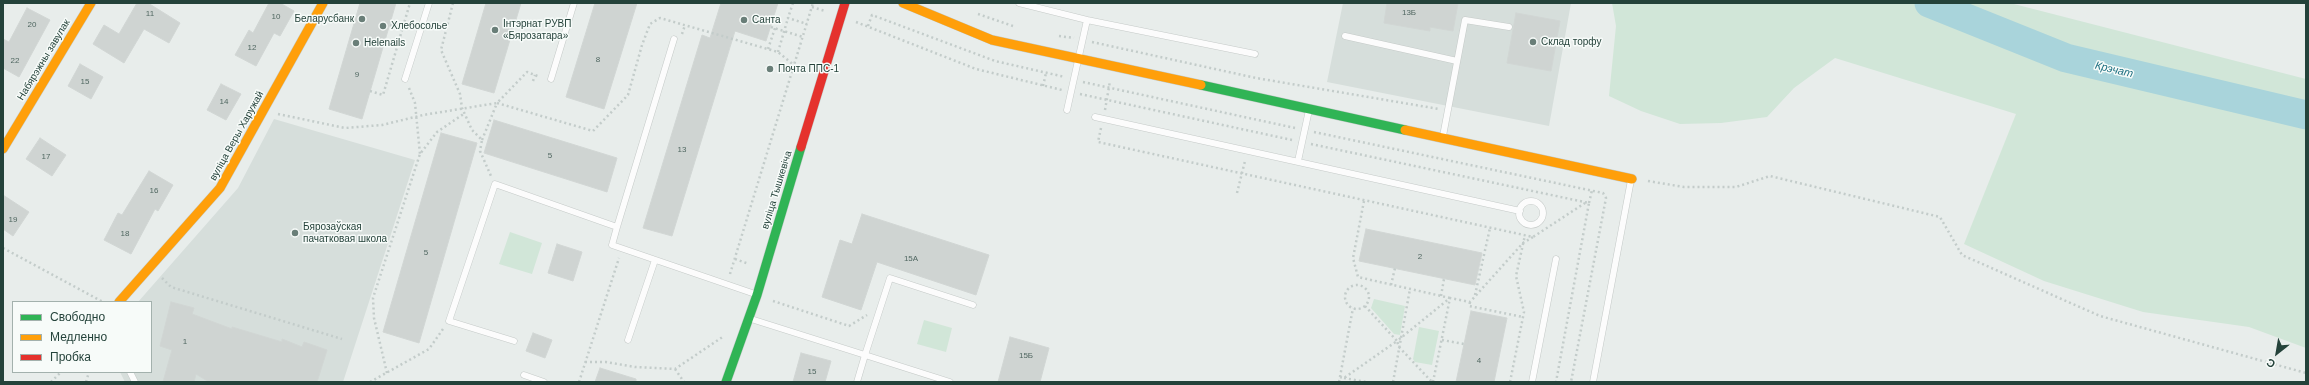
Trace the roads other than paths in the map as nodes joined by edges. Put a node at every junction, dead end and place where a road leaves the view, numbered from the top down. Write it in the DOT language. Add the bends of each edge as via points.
graph roads {
  1 [pos="91,3"];
  2 [pos="323,3"];
  3 [pos="429,3"];
  4 [pos="574,3"];
  5 [pos="845,3"];
  6 [pos="903,3"];
  7 [pos="1018,3"];
  8 [pos="1087,20"];
  9 [pos="1508,27"];
  10 [pos="1345,36"];
  11 [pos="674,39"];
  12 [pos="1255,54"];
  13 [pos="1079,60"];
  14 [pos="1457,61"];
  15 [pos="405,79"];
  16 [pos="551,79"];
  17 [pos="1067,110"];
  18 [pos="1309,110"];
  19 [pos="1095,117"];
  20 [pos="1442,139"];
  21 [pos="3,149"];
  22 [pos="1298,161"];
  23 [pos="1632,179"];
  24 [pos="1520,211"];
  25 [pos="617,227"];
  26 [pos="1556,258"];
  27 [pos="655,260"];
  28 [pos="757,295"];
  29 [pos="120,301"];
  30 [pos="973,305"];
  31 [pos="750,318"];
  32 [pos="628,340"];
  33 [pos="514,341"];
  34 [pos="865,355"];
  35 [pos="130,373"];
  36 [pos="524,375"];
  37 [pos="135,382"];
  38 [pos="544,382"];
  39 [pos="726,382"];
  40 [pos="857,382"];
  41 [pos="950,382"];
  42 [pos="1532,382"];
  43 [pos="1593,382"];
  1 -- 21 [label="street, Набярэжны завулак"];
  2 -- 29 [label="street, вуліца Веры Харужай" via="220,188"];
  3 -- 15 [label="lane"];
  4 -- 16 [label="lane"];
  5 -- 28 [label="street, вуліца Тышкевіча"];
  6 -- 13 [label="street" via="992,40"];
  7 -- 8 [label="lane"];
  8 -- 12 [label="lane"];
  8 -- 13 [label="lane"];
  9 -- 14 [label="lane" via="1465,20"];
  10 -- 14 [label="lane"];
  11 -- 25 [label="lane"];
  13 -- 17 [label="lane"];
  13 -- 18 [label="street"];
  14 -- 20 [label="lane"];
  18 -- 20 [label="street"];
  18 -- 22 [label="lane"];
  19 -- 22 [label="lane"];
  20 -- 23 [label="street"];
  22 -- 24 [label="lane"];
  23 -- 43 [label="lane"];
  25 -- 27 [label="lane" via="612,245"];
  25 -- 33 [label="lane" via="494,184 449,321"];
  26 -- 42 [label="lane"];
  27 -- 28 [label="lane"];
  27 -- 32 [label="lane"];
  28 -- 31 [label="street, вуліца Тышкевіча"];
  30 -- 34 [label="lane" via="890,278"];
  31 -- 34 [label="lane"];
  31 -- 39 [label="street, вуліца Тышкевіча"];
  34 -- 40 [label="lane"];
  34 -- 41 [label="lane"];
  35 -- 37 [label="lane"];
  36 -- 38 [label="lane"];
}
